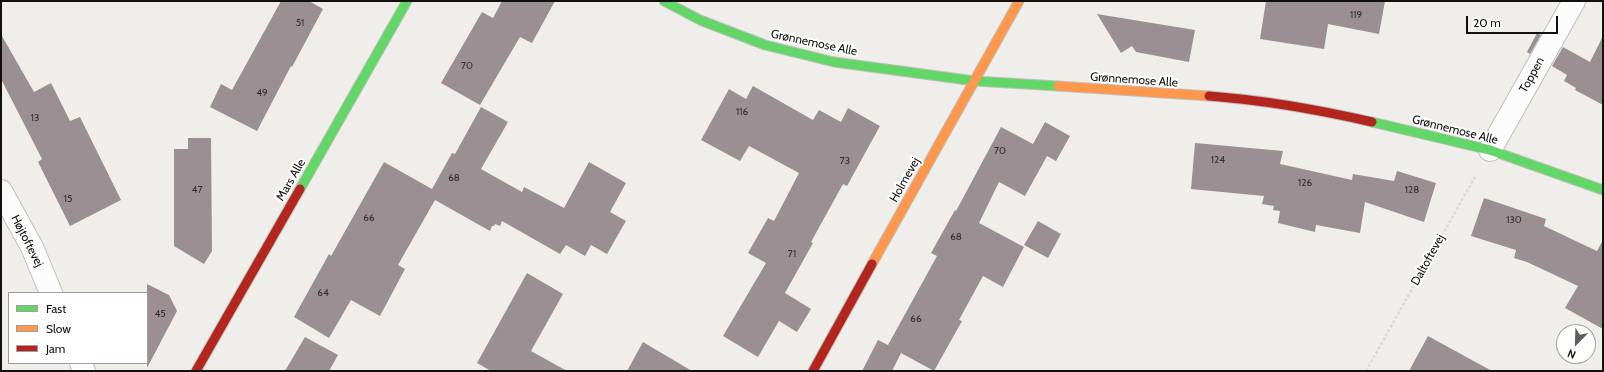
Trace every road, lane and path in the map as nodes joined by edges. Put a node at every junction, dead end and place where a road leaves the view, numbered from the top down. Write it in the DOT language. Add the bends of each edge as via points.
graph roads {
  1 [pos="407,1"];
  2 [pos="664,1"];
  3 [pos="1019,1"];
  4 [pos="1574,1"];
  5 [pos="975,81"];
  6 [pos="1490,150"];
  7 [pos="1603,190"];
  8 [pos="1,191"];
  9 [pos="51,292"];
  10 [pos="196,371"];
  11 [pos="813,371"];
  12 [pos="1366,371"];
  1 -- 10 [label="street, Mars Alle"];
  2 -- 5 [label="street, Grønnemose Alle" via="700,20 765,45 834,62"];
  3 -- 5 [label="street, Holmevej"];
  4 -- 6 [label="street, Toppen"];
  5 -- 6 [label="street, Grønnemose Alle" via="1233,98 1343,115"];
  5 -- 11 [label="street, Holmevej"];
  6 -- 7 [label="street, Grønnemose Alle"];
  6 -- 12 [label="path, Daltoftevej"];
  8 -- 9 [label="street, Højtoftevej" via="32,246"];
}
